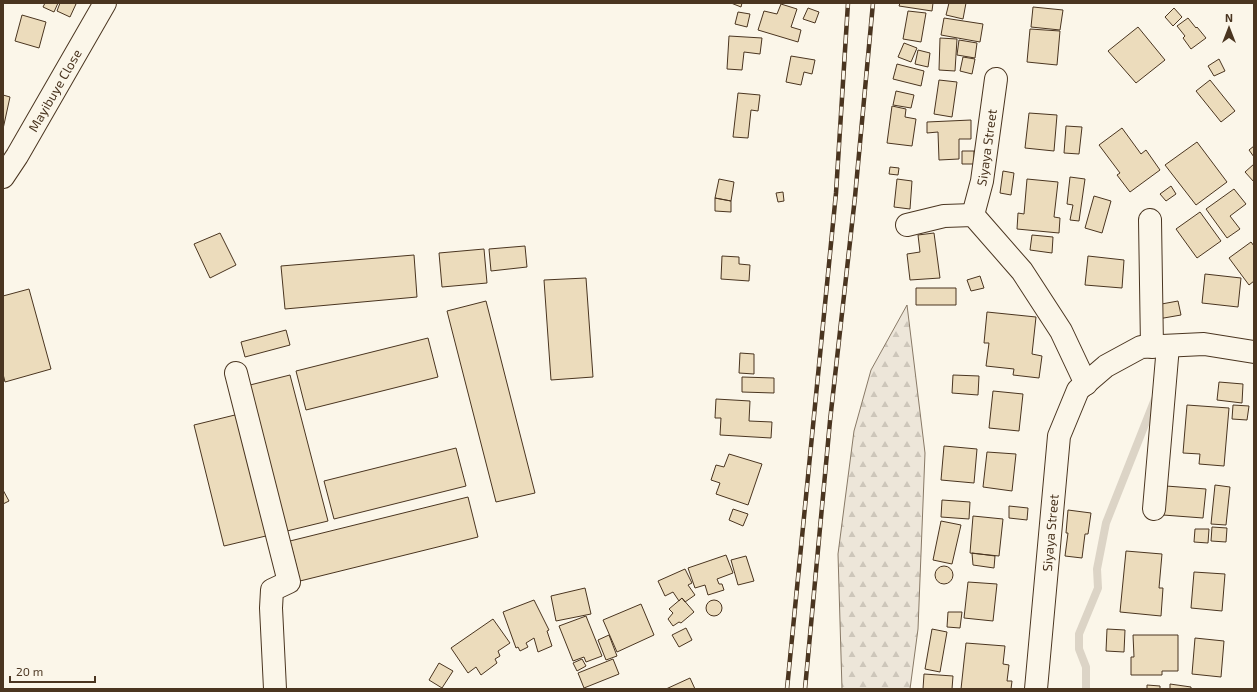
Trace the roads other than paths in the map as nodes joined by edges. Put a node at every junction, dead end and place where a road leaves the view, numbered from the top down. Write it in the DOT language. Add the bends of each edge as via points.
graph roads {
  1 [pos="105,3"];
  2 [pos="996,79"];
  3 [pos="3,177"];
  4 [pos="973,215"];
  5 [pos="1150,220"];
  6 [pos="908,224"];
  7 [pos="1160,346"];
  8 [pos="1254,352"];
  9 [pos="236,373"];
  10 [pos="1086,384"];
  11 [pos="1154,510"];
  12 [pos="275,689"];
  13 [pos="1036,689"];
  1 -- 3 [label="street, Mayibuye Close"];
  2 -- 4 [label="street, Siyaya Street" via="982,181"];
  4 -- 6 [label="street" via="944,216"];
  4 -- 10 [label="street" via="1022,271 1061,331"];
  5 -- 7 [label="street"];
  7 -- 8 [label="street, Siyaya Street" via="1204,344"];
  7 -- 10 [label="street, Siyaya Street" via="1141,347 1106,366"];
  7 -- 11 [label="street"];
  9 -- 12 [label="street" via="289,582 272,590"];
  10 -- 13 [label="street, Siyaya Street" via="1078,390 1059,436"];
}
